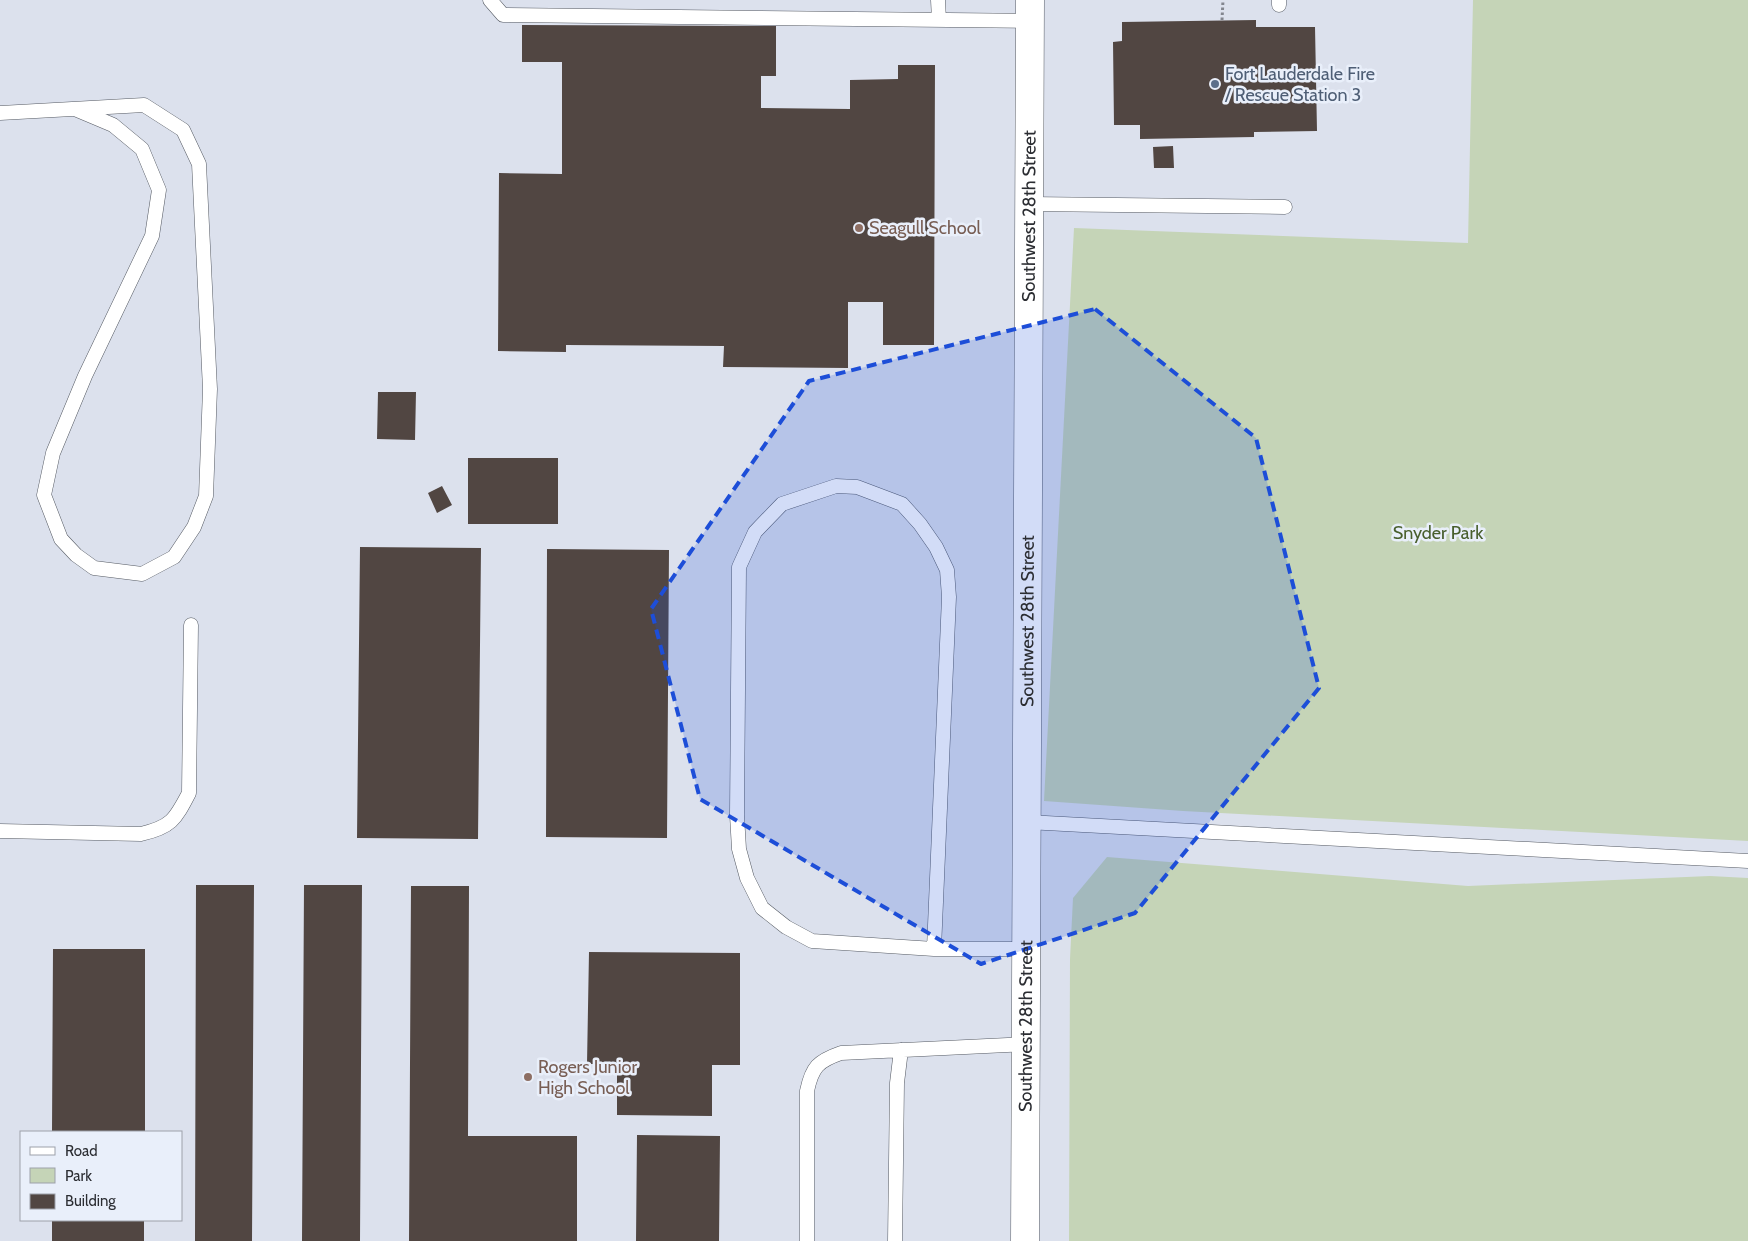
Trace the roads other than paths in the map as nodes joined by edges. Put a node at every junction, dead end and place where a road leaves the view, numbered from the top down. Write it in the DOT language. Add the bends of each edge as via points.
graph roads {
  1 [pos="490,0"];
  2 [pos="938,0"];
  3 [pos="1030,10"];
  4 [pos="939,20"];
  5 [pos="75,109"];
  6 [pos="0,113"];
  7 [pos="1029,204"];
  8 [pos="1285,207"];
  9 [pos="191,625"];
  10 [pos="1026,822"];
  11 [pos="0,831"];
  12 [pos="1748,861"];
  13 [pos="934,949"];
  14 [pos="1026,949"];
  15 [pos="1026,1044"];
  16 [pos="901,1050"];
  17 [pos="808,1241"];
  18 [pos="895,1241"];
  19 [pos="1025,1241"];
  1 -- 4 [label="lane" via="503,15"];
  2 -- 4 [label="lane"];
  3 -- 4 [label="lane"];
  3 -- 7 [label="street, Southwest 28th Street"];
  5 -- 5 [label="lane" via="113,125 142,149 159,190 152,236 74,402 53,453 44,495 61,538 76,555 94,568 142,574 174,557 194,527 206,496 210,389 199,164 183,130 144,105"];
  5 -- 6 [label="lane"];
  7 -- 8 [label="lane"];
  7 -- 10 [label="street, Southwest 28th Street"];
  9 -- 11 [label="lane" via="189,793 180,810 163,828 141,834"];
  10 -- 12 [label="lane"];
  10 -- 14 [label="street, Southwest 28th Street"];
  13 -- 13 [label="lane" via="948,570 920,524 902,504 857,487 836,486 782,504 755,532 739,567 736,815 739,849 747,878 762,908 812,941"];
  13 -- 14 [label="lane"];
  14 -- 15 [label="street, Southwest 28th Street"];
  15 -- 16 [label="lane"];
  15 -- 19 [label="street, Southwest 28th Street"];
  16 -- 17 [label="lane" via="841,1053 823,1059 810,1074 807,1091"];
  16 -- 18 [label="lane" via="897,1083"];
}
